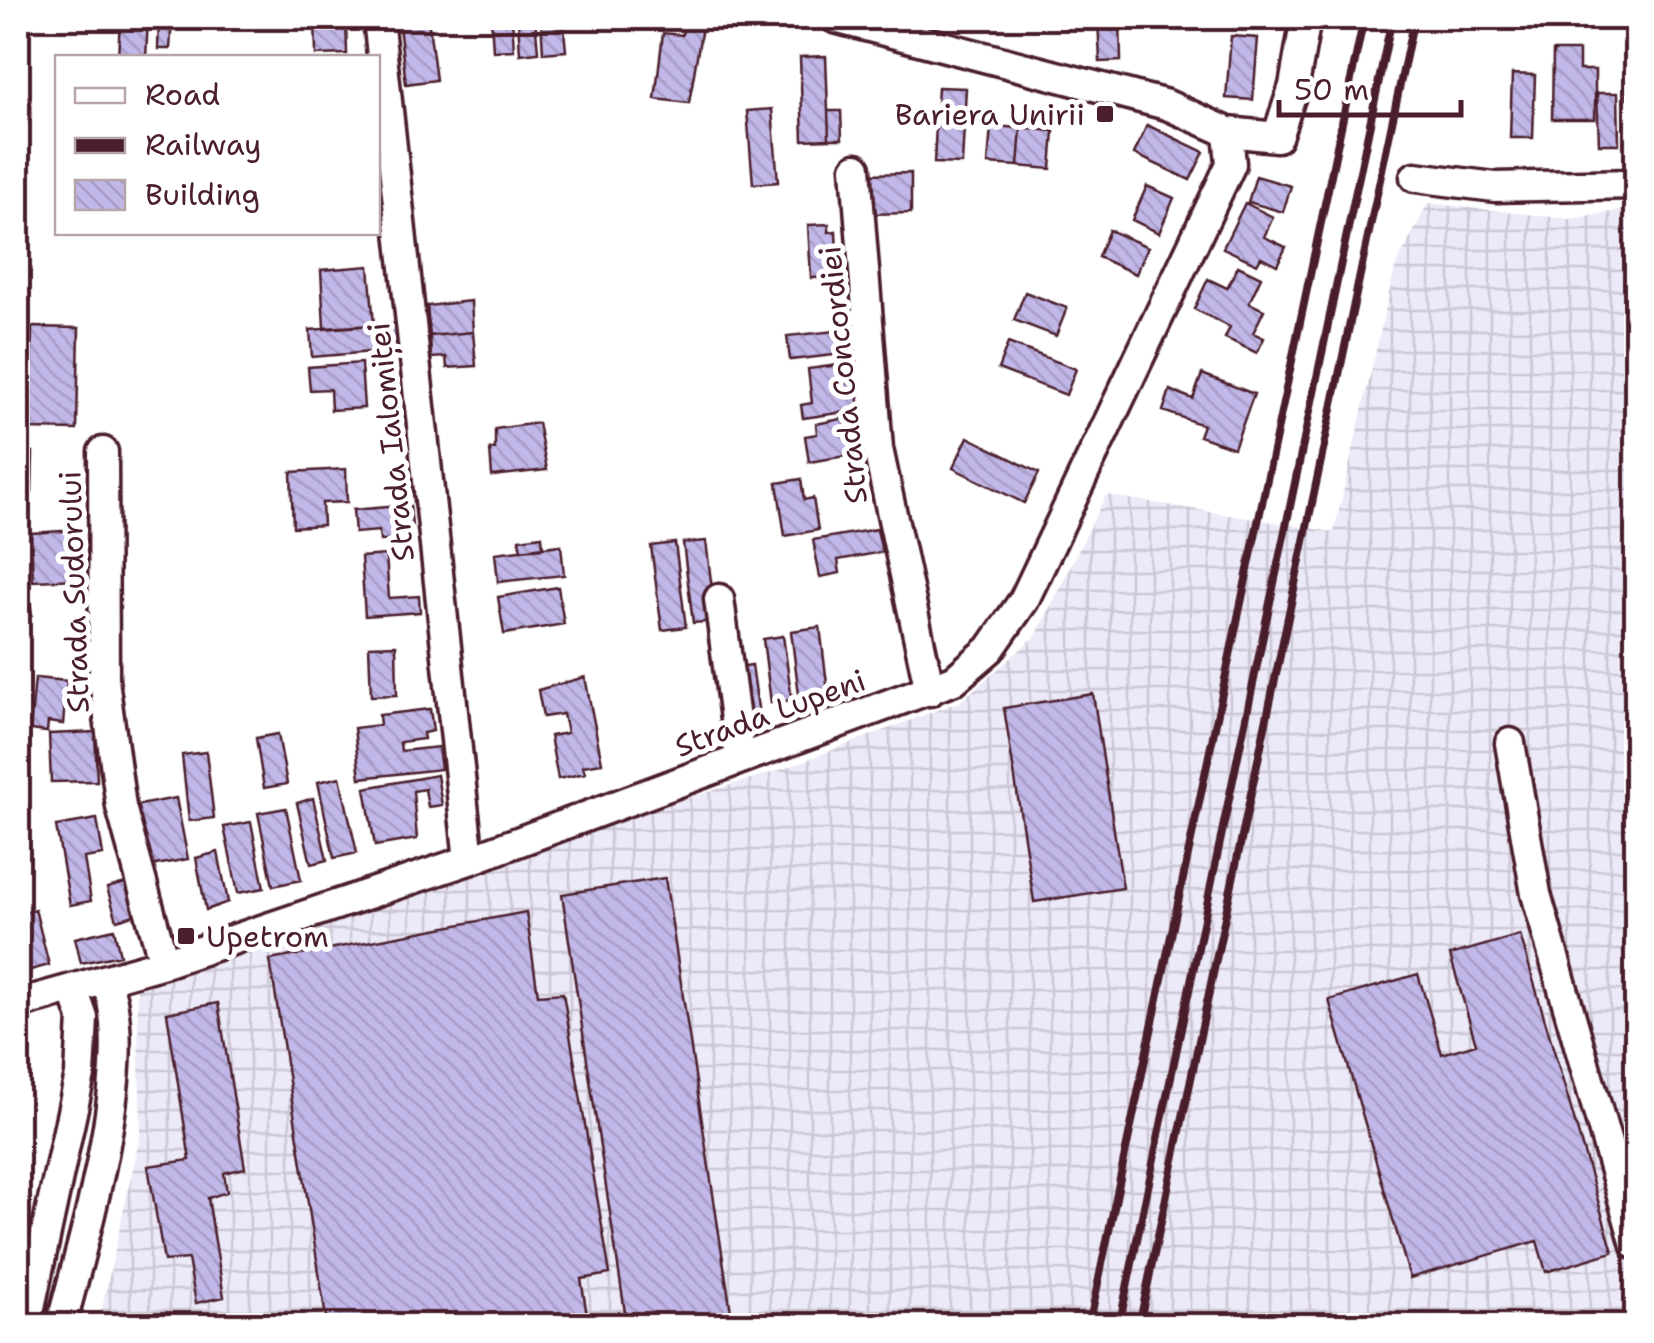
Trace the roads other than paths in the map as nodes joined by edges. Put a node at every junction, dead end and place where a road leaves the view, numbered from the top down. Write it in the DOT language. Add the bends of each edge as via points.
graph roads {
  1 [pos="378,18"];
  2 [pos="835,18"];
  3 [pos="1306,18"];
  4 [pos="874,22"];
  5 [pos="1228,132"];
  6 [pos="856,168"];
  7 [pos="1415,177"];
  8 [pos="1636,184"];
  9 [pos="103,452"];
  10 [pos="719,599"];
  11 [pos="930,691"];
  12 [pos="1510,743"];
  13 [pos="740,756"];
  14 [pos="469,860"];
  15 [pos="164,963"];
  16 [pos="106,980"];
  17 [pos="73,989"];
  18 [pos="18,1004"];
  19 [pos="1636,1244"];
  20 [pos="26,1326"];
  21 [pos="60,1326"];
  1 -- 14 [label="street, Strada Ialomiței"];
  2 -- 4 [label="street"];
  3 -- 5 [label="street" via="1276,137"];
  4 -- 5 [label="street" via="1167,105"];
  5 -- 11 [label="street, Strada Lupeni" via="1231,164 1024,600 990,649"];
  6 -- 11 [label="street, Strada Concordiei" via="878,450"];
  7 -- 8 [label="street" via="1495,187"];
  9 -- 15 [label="street, Strada Sudorului" via="104,680 120,807"];
  10 -- 13 [label="street"];
  11 -- 13 [label="street, Strada Lupeni"];
  12 -- 19 [label="street" via="1536,894"];
  13 -- 14 [label="street, Strada Lupeni"];
  14 -- 15 [label="street, Strada Lupeni"];
  15 -- 16 [label="street, Strada Lupeni"];
  16 -- 17 [label="street, Strada Lupeni"];
  16 -- 21 [label="street" via="117,1017 115,1058"];
  17 -- 18 [label="street, Strada Lupeni"];
  17 -- 20 [label="street" via="83,1018 80,1076"];
}
